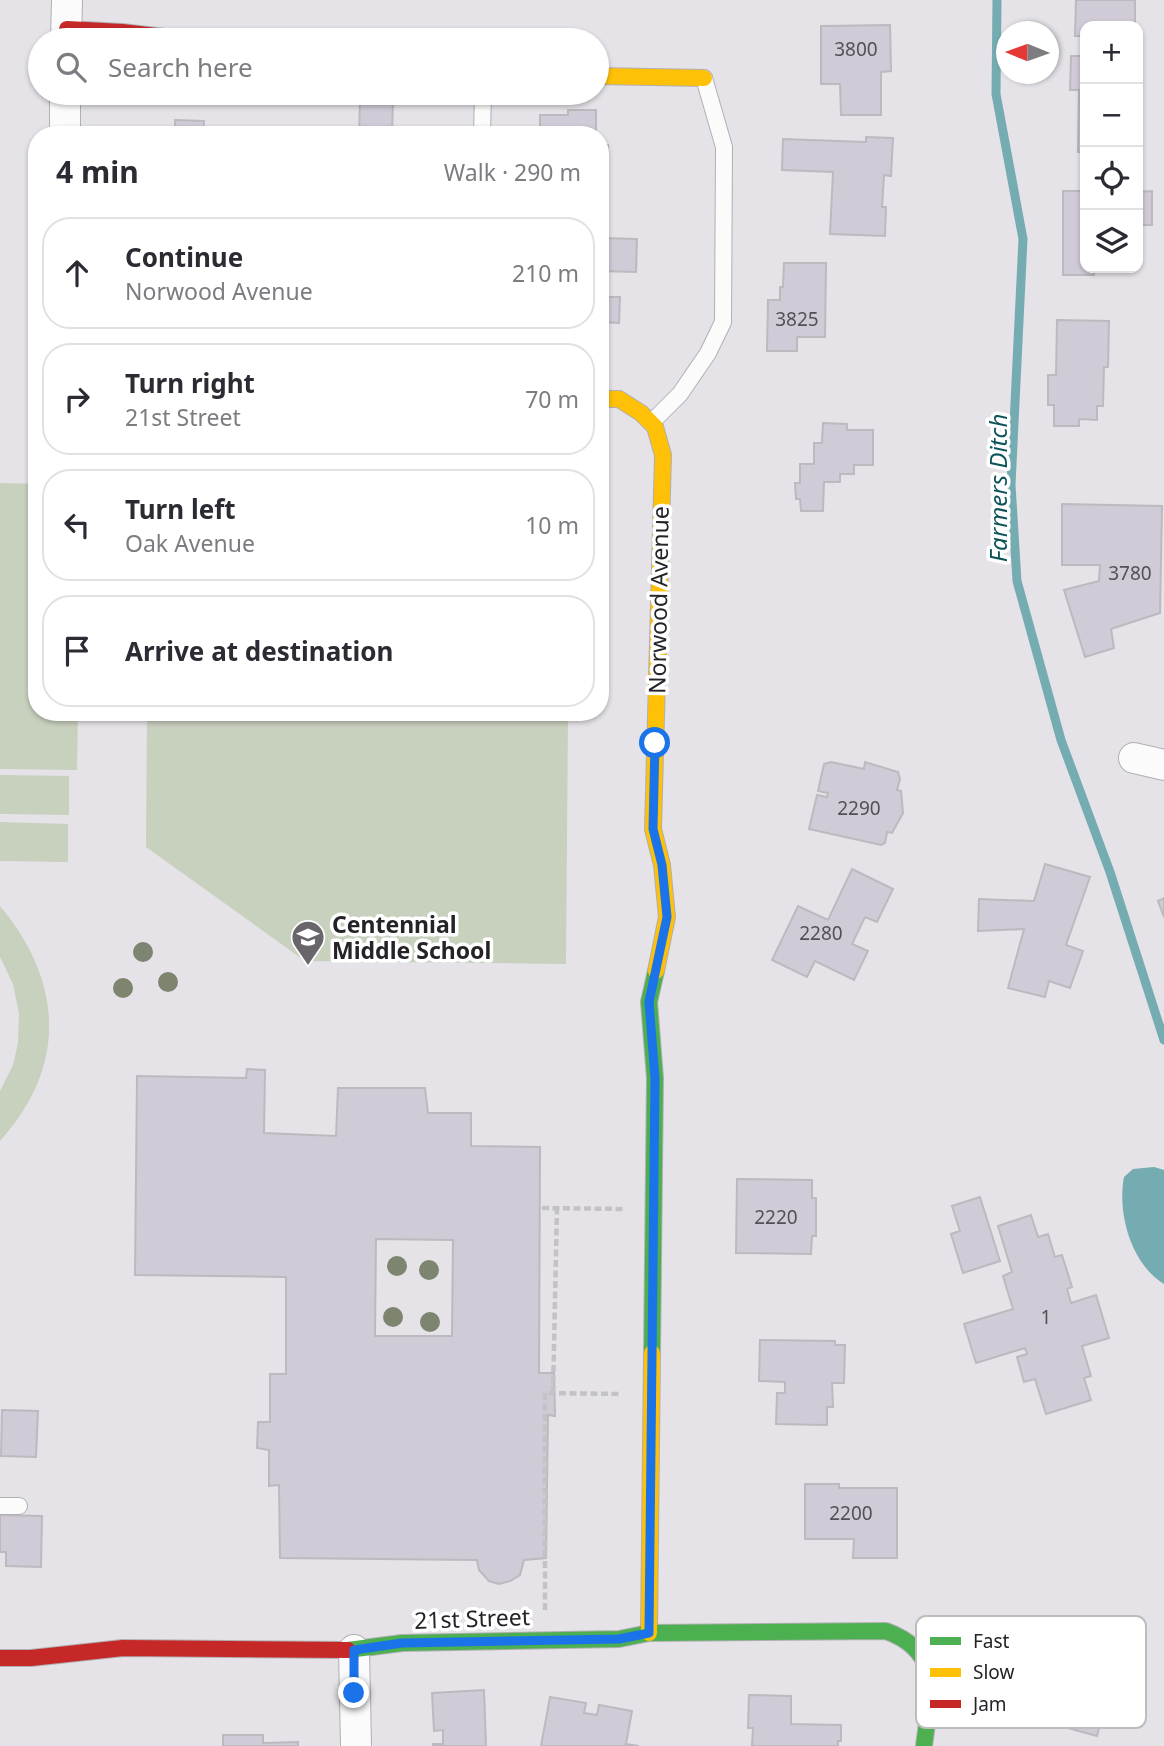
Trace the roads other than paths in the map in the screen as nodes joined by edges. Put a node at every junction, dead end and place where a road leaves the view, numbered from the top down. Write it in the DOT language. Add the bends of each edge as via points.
graph roads {
  1 [pos="67,23"];
  2 [pos="98,28"];
  3 [pos="609,76"];
  4 [pos="705,78"];
  5 [pos="65,105"];
  6 [pos="483,105"];
  7 [pos="65,126"];
  8 [pos="482,126"];
  9 [pos="609,399"];
  10 [pos="651,423"];
  11 [pos="1135,758"];
  12 [pos="1164,765"];
  13 [pos="0,1506"];
  14 [pos="19,1506"];
  15 [pos="649,1633"];
  16 [pos="916,1643"];
  17 [pos="354,1650"];
  18 [pos="0,1658"];
  19 [pos="925,1728"];
  20 [pos="356,1746"];
  21 [pos="924,1746"];
  1 -- 2 [label="street"];
  3 -- 4 [label="street"];
  4 -- 10 [label="lane" via="724,147 723,322 680,394"];
  5 -- 7 [label="street"];
  6 -- 8 [label="lane"];
  9 -- 10 [label="street" via="618,399"];
  10 -- 15 [label="street, Norwood Avenue" via="663,454 653,829 667,917 649,1002 655,1078"];
  11 -- 12 [label="street"];
  13 -- 14 [label="lane"];
  15 -- 16 [label="street, 21st Street" via="886,1631 904,1634"];
  15 -- 17 [label="street, 21st Street" via="619,1639 402,1643"];
  17 -- 18 [label="street, 21st Street" via="122,1648"];
  17 -- 20 [label="street"];
  19 -- 21 [label="street, 21st Street"];
}
